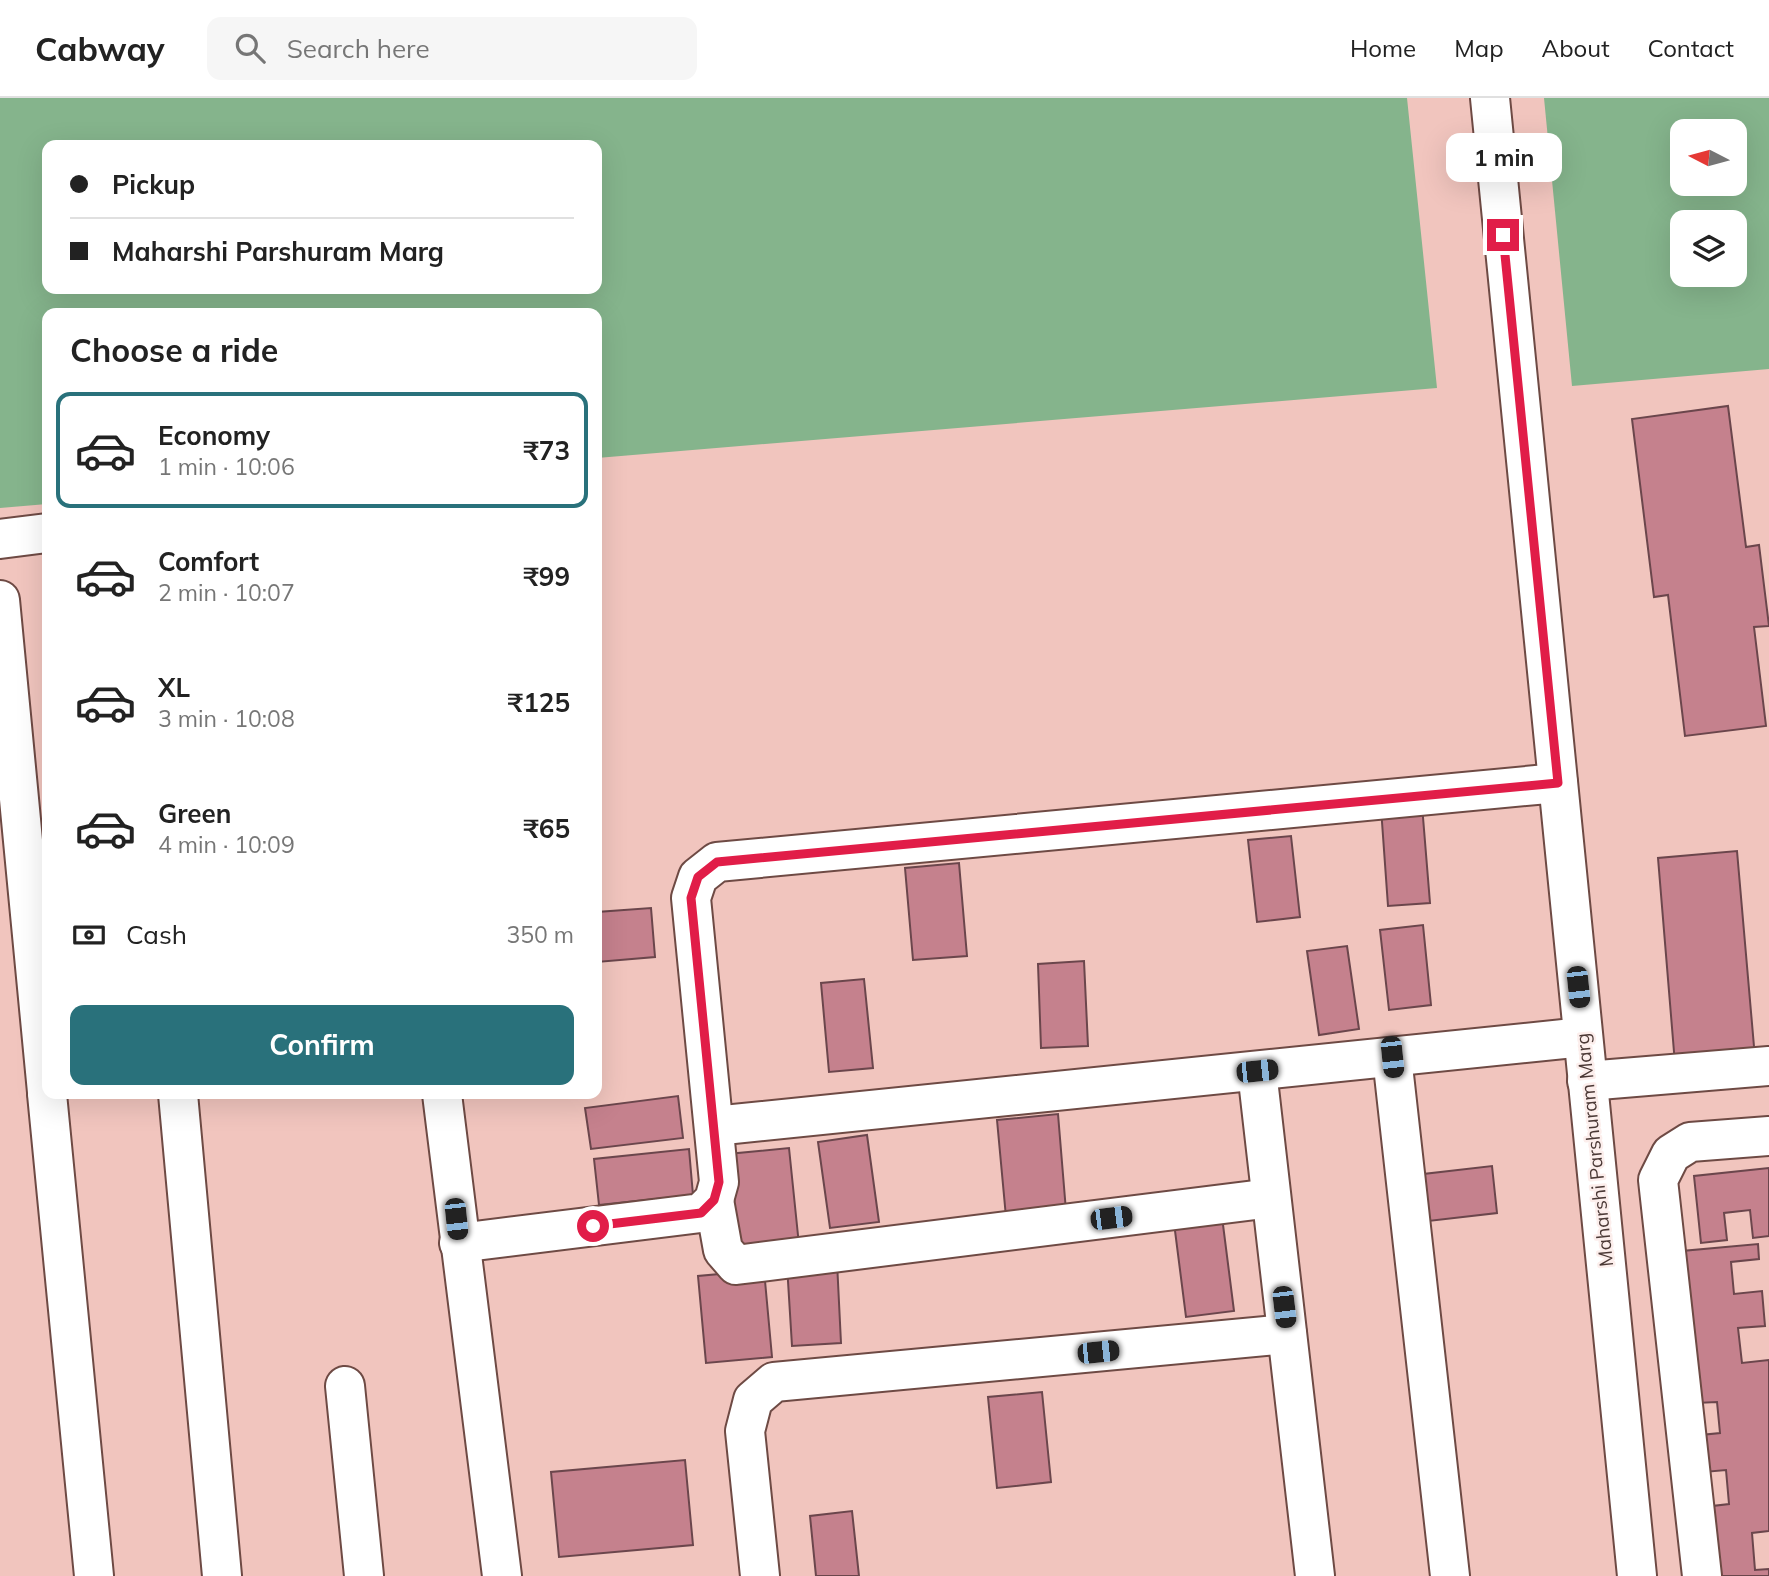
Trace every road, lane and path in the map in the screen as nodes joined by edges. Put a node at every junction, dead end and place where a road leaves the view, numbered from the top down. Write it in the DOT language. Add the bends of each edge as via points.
graph roads {
  1 [pos="1490,98"];
  2 [pos="42,534"];
  3 [pos="0,539"];
  4 [pos="0,600"];
  5 [pos="1558,783"];
  6 [pos="1583,1038"];
  7 [pos="42,1041"];
  8 [pos="1392,1057"];
  9 [pos="1769,1066"];
  10 [pos="1257,1071"];
  11 [pos="1587,1081"];
  12 [pos="48,1099"];
  13 [pos="178,1099"];
  14 [pos="443,1099"];
  15 [pos="714,1125"];
  16 [pos="1769,1136"];
  17 [pos="1271,1198"];
  18 [pos="714,1200"];
  19 [pos="459,1243"];
  20 [pos="1287,1334"];
  21 [pos="345,1386"];
  22 [pos="94,1576"];
  23 [pos="222,1576"];
  24 [pos="364,1576"];
  25 [pos="502,1576"];
  26 [pos="760,1576"];
  27 [pos="1315,1576"];
  28 [pos="1450,1576"];
  29 [pos="1637,1576"];
  30 [pos="1702,1576"];
  1 -- 5 [label="street, Maharshi Parshuram Marg"];
  2 -- 3 [label="street"];
  4 -- 7 [label="street"];
  5 -- 6 [label="street, Maharshi Parshuram Marg"];
  5 -- 15 [label="street" via="717,862 698,877 691,898"];
  6 -- 8 [label="street"];
  6 -- 11 [label="street, Maharshi Parshuram Marg"];
  8 -- 10 [label="street"];
  8 -- 28 [label="street"];
  9 -- 11 [label="street"];
  10 -- 15 [label="street"];
  10 -- 17 [label="street"];
  11 -- 29 [label="street, Maharshi Parshuram Marg"];
  12 -- 22 [label="street"];
  13 -- 23 [label="street"];
  14 -- 19 [label="street"];
  15 -- 18 [label="street" via="719,1182"];
  16 -- 30 [label="street" via="1690,1142 1671,1154 1658,1180"];
  17 -- 18 [label="street" via="736,1265 723,1250"];
  17 -- 20 [label="street"];
  18 -- 19 [label="street" via="701,1213"];
  19 -- 25 [label="street"];
  20 -- 26 [label="street" via="774,1382 753,1400 745,1431"];
  20 -- 27 [label="street"];
  21 -- 24 [label="street"];
}
